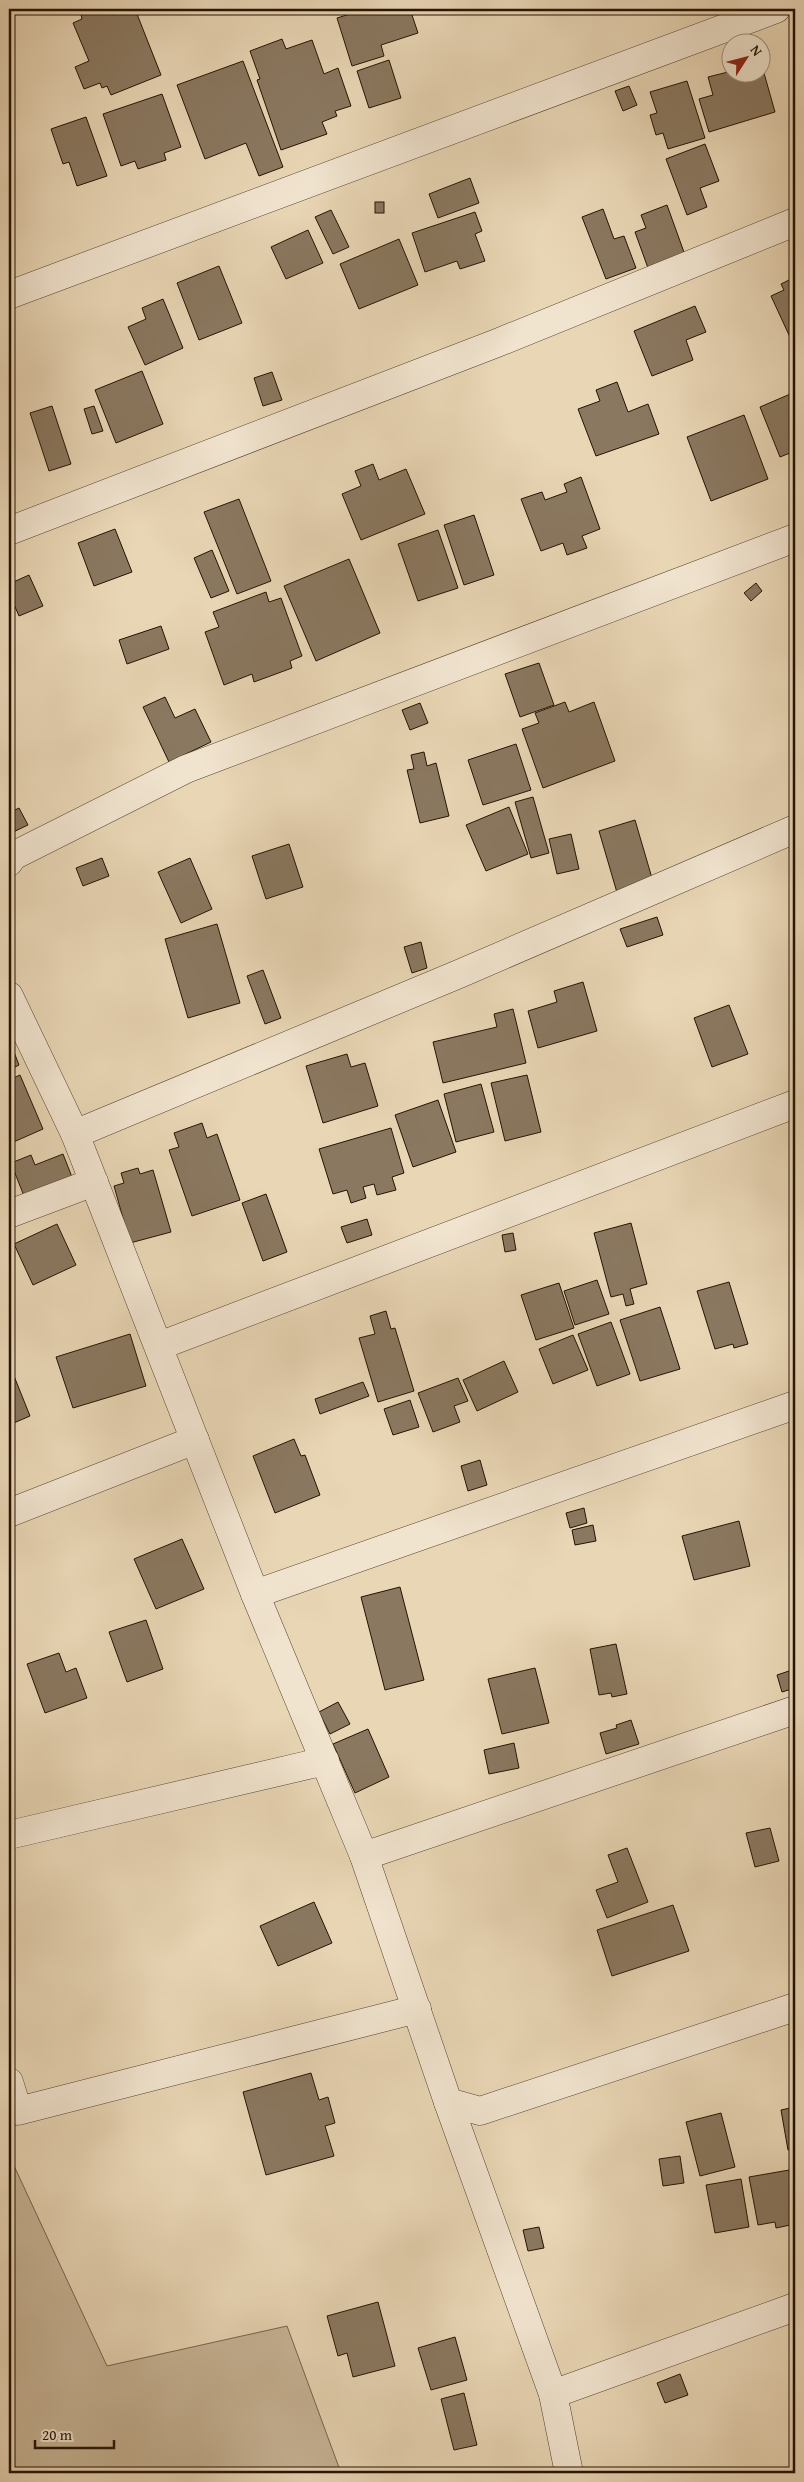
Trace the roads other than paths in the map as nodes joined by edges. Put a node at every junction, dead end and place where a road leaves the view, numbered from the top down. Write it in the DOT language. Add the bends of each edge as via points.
graph roads {
  1 [pos="776,9"];
  2 [pos="795,222"];
  3 [pos="9,295"];
  4 [pos="9,531"];
  5 [pos="795,538"];
  6 [pos="795,829"];
  7 [pos="9,862"];
  8 [pos="9,996"];
  9 [pos="795,1104"];
  10 [pos="75,1134"];
  11 [pos="94,1182"];
  12 [pos="9,1214"];
  13 [pos="159,1346"];
  14 [pos="795,1405"];
  15 [pos="195,1440"];
  16 [pos="9,1513"];
  17 [pos="255,1594"];
  18 [pos="795,1710"];
  19 [pos="325,1761"];
  20 [pos="9,1835"];
  21 [pos="364,1856"];
  22 [pos="795,2007"];
  23 [pos="416,2009"];
  24 [pos="9,2082"];
  25 [pos="448,2102"];
  26 [pos="795,2307"];
  27 [pos="553,2394"];
  28 [pos="569,2473"];
  1 -- 3 [label="street"];
  2 -- 4 [label="street" via="497,343"];
  5 -- 7 [label="street" via="186,768 13,856"];
  6 -- 10 [label="street"];
  8 -- 10 [label="street"];
  9 -- 13 [label="street"];
  10 -- 11 [label="street"];
  11 -- 12 [label="street"];
  11 -- 13 [label="street"];
  13 -- 15 [label="street"];
  14 -- 17 [label="street"];
  15 -- 16 [label="street"];
  15 -- 17 [label="street"];
  17 -- 19 [label="street"];
  18 -- 21 [label="street"];
  19 -- 20 [label="street"];
  19 -- 21 [label="street"];
  21 -- 23 [label="street"];
  22 -- 25 [label="street" via="480,2111"];
  23 -- 24 [label="street" via="18,2110"];
  23 -- 25 [label="street"];
  25 -- 27 [label="street"];
  26 -- 27 [label="street"];
  27 -- 28 [label="street"];
}
